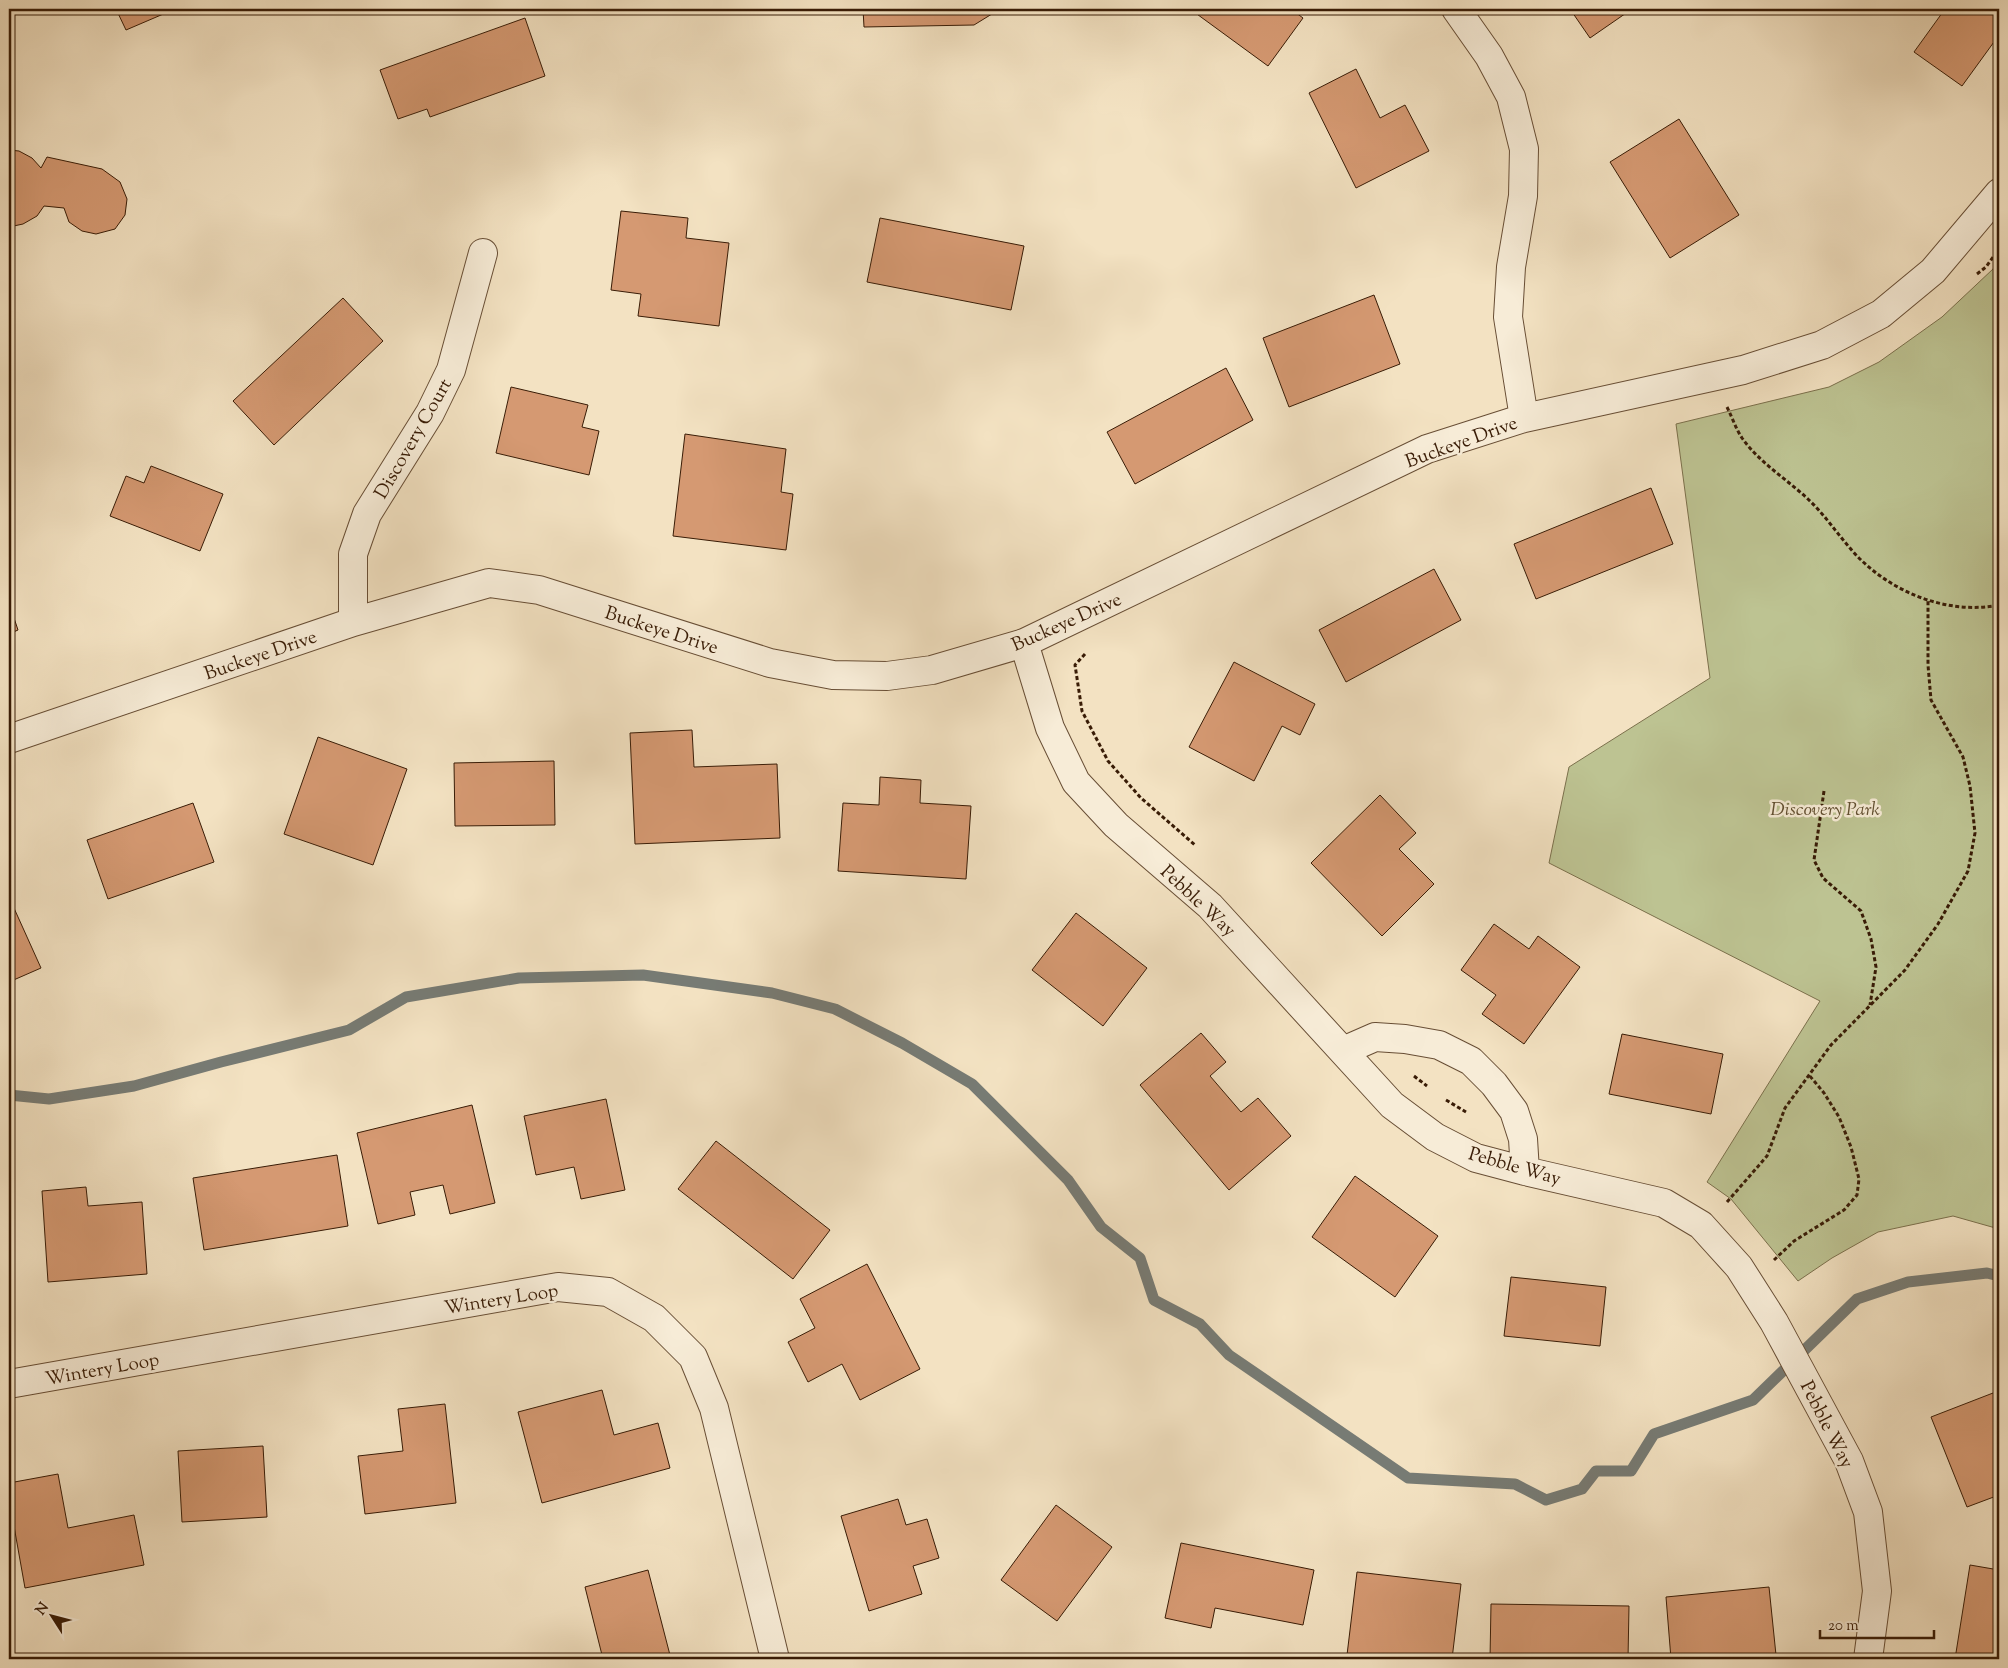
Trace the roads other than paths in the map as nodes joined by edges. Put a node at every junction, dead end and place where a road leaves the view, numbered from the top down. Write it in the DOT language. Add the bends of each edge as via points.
graph roads {
  1 [pos="1456,9"];
  2 [pos="1999,193"];
  3 [pos="483,253"];
  4 [pos="1524,418"];
  5 [pos="353,622"];
  6 [pos="1024,643"];
  7 [pos="9,739"];
  8 [pos="1343,1051"];
  9 [pos="1525,1171"];
  10 [pos="9,1384"];
  11 [pos="775,1659"];
  12 [pos="1868,1659"];
  1 -- 4 [label="street" via="1489,56 1512,98 1524,149 1523,196 1511,267 1508,317"];
  2 -- 4 [label="street, Buckeye Drive" via="1933,271 1881,314 1822,345 1743,370"];
  3 -- 5 [label="street, Discovery Court" via="451,370 430,413 367,514 353,554"];
  4 -- 6 [label="street, Buckeye Drive" via="1427,449"];
  5 -- 6 [label="street, Buckeye Drive" via="489,583 540,590 770,663 833,675 887,676 932,670"];
  5 -- 7 [label="street, Buckeye Drive"];
  6 -- 8 [label="street, Pebble Way" via="1050,728 1076,782 1116,825 1210,906"];
  8 -- 9 [label="street, Pebble Way" via="1392,1105 1435,1136 1476,1158"];
  8 -- 9 [label="street" via="1375,1038 1405,1039 1439,1045 1471,1061 1514,1111 1523,1139"];
  9 -- 12 [label="street, Pebble Way" via="1664,1203 1701,1225 1739,1267 1774,1322 1849,1461 1868,1512 1877,1591"];
  10 -- 11 [label="street, Wintery Loop" via="558,1287 608,1292 654,1318 693,1357 714,1408"];
}
